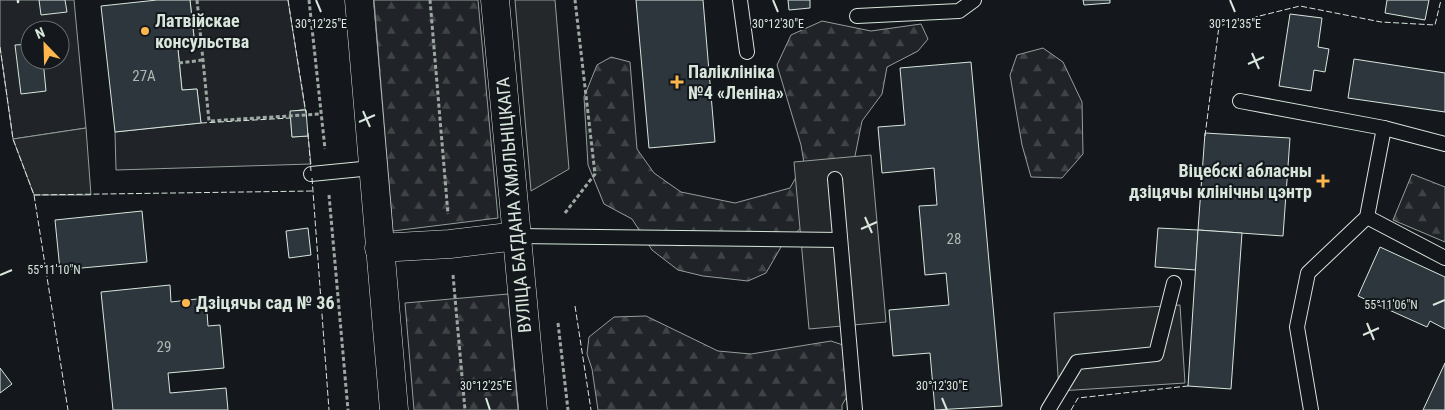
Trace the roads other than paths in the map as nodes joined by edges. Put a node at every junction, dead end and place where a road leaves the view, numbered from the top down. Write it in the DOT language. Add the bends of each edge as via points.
graph roads {
  1 [pos="359,0"];
  2 [pos="495,0"];
  3 [pos="740,0"];
  4 [pos="974,0"];
  5 [pos="857,16"];
  6 [pos="747,52"];
  7 [pos="1240,101"];
  8 [pos="1384,128"];
  9 [pos="1445,144"];
  10 [pos="372,168"];
  11 [pos="312,174"];
  12 [pos="835,180"];
  13 [pos="1367,217"];
  14 [pos="517,236"];
  15 [pos="840,240"];
  16 [pos="379,248"];
  17 [pos="1445,258"];
  18 [pos="1174,283"];
  19 [pos="394,410"];
  20 [pos="533,410"];
  21 [pos="856,410"];
  22 [pos="1048,410"];
  23 [pos="1311,410"];
  1 -- 10 [label="street"];
  2 -- 14 [label="street, ВУЛІЦА БАГДАНА ХМЯЛЬНІЦКАГА"];
  3 -- 6 [label="lane"];
  4 -- 5 [label="lane" via="960,10"];
  7 -- 8 [label="lane"];
  8 -- 9 [label="lane"];
  8 -- 13 [label="lane"];
  10 -- 11 [label="lane"];
  10 -- 16 [label="street"];
  12 -- 15 [label="lane"];
  13 -- 17 [label="lane"];
  13 -- 23 [label="lane" via="1308,273 1297,327"];
  14 -- 15 [label="lane"];
  14 -- 16 [label="street"];
  14 -- 20 [label="street, ВУЛІЦА БАГДАНА ХМЯЛЬНІЦКАГА"];
  15 -- 21 [label="lane"];
  16 -- 19 [label="street"];
  18 -- 22 [label="lane" via="1156,354 1077,362"];
}
